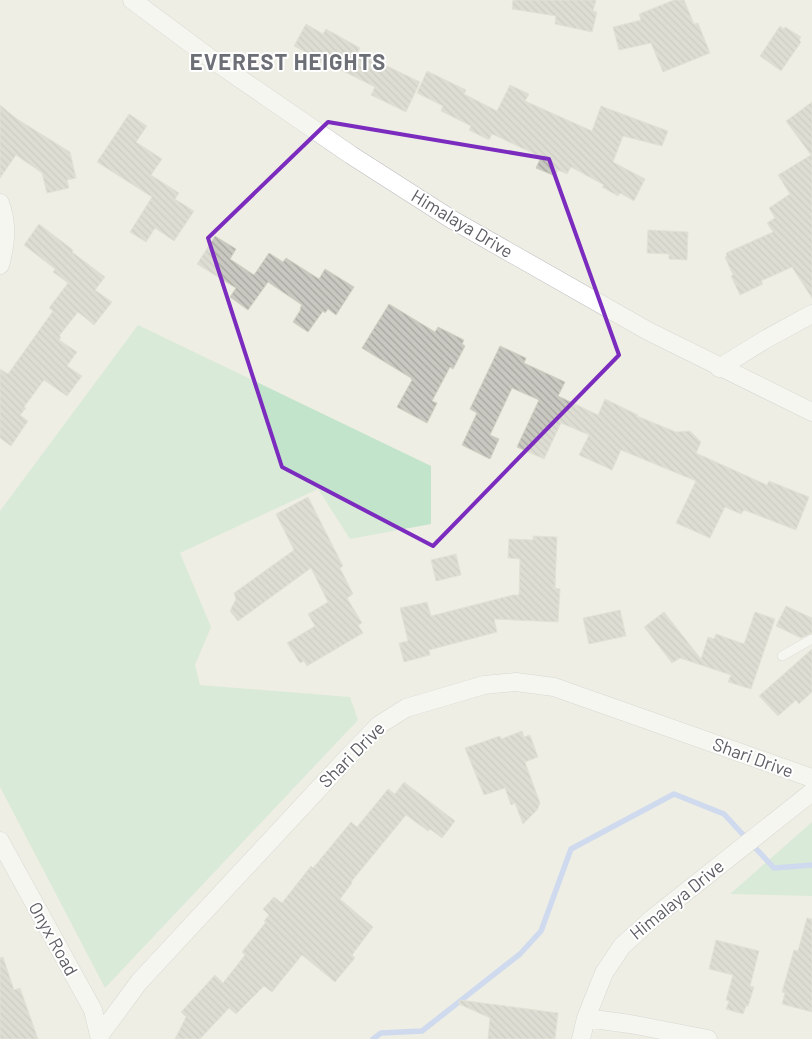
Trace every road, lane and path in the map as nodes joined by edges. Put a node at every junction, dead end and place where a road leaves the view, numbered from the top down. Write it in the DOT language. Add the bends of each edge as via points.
graph roads {
  1 [pos="132,0"];
  2 [pos="0,203"];
  3 [pos="0,266"];
  4 [pos="812,314"];
  5 [pos="719,368"];
  6 [pos="812,412"];
  7 [pos="812,639"];
  8 [pos="782,656"];
  9 [pos="812,778"];
  10 [pos="812,792"];
  11 [pos="0,841"];
  12 [pos="586,1018"];
  13 [pos="100,1037"];
  14 [pos="581,1039"];
  15 [pos="708,1039"];
  1 -- 5 [label="street, Himalaya Drive" via="343,150 451,219"];
  2 -- 3 [label="street" via="5,218 5,247"];
  4 -- 5 [label="street"];
  5 -- 6 [label="street, Himalaya Drive"];
  7 -- 8 [label="lane"];
  9 -- 13 [label="street, Shari Drive" via="554,687 516,682 484,685 406,708 379,725 348,757 139,982"];
  10 -- 12 [label="street, Himalaya Drive" via="652,918 622,946 604,974"];
  11 -- 13 [label="street, Onyx Road" via="93,1010"];
  12 -- 14 [label="street, Himalaya Drive"];
  12 -- 15 [label="street"];
}
